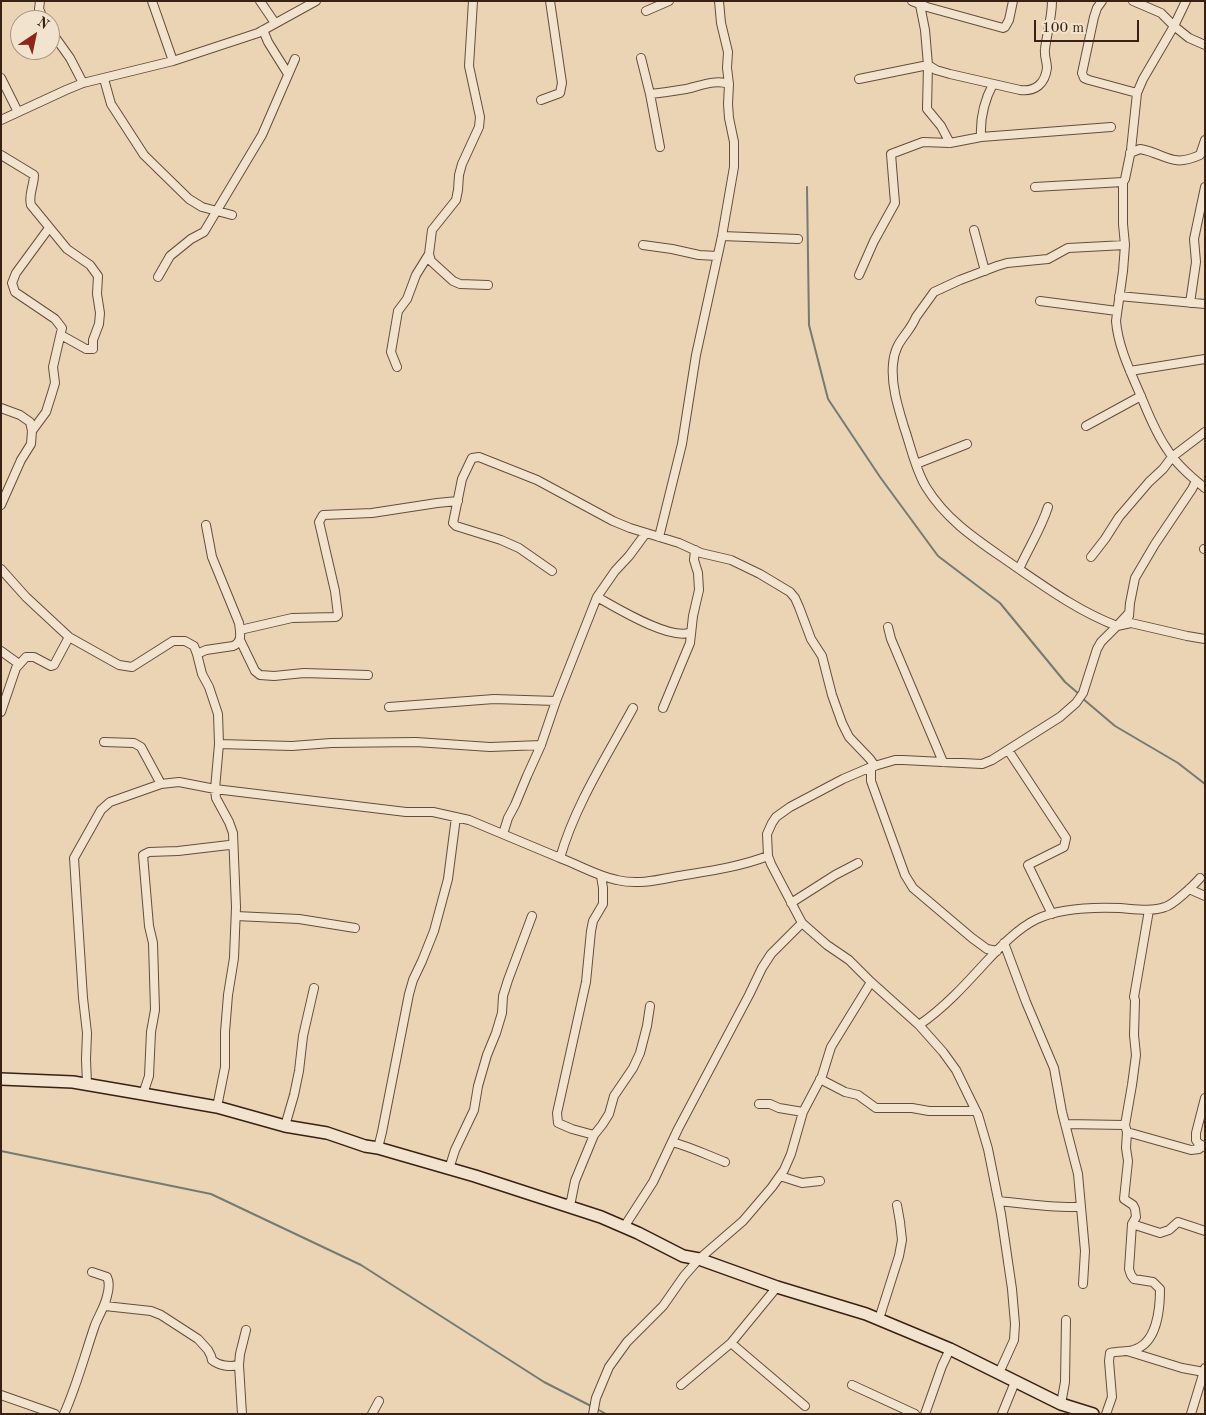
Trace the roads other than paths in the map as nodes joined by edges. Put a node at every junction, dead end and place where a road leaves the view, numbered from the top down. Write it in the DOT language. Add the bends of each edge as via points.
graph roads {
  1 [pos="152,1"];
  2 [pos="260,1"];
  3 [pos="316,1"];
  4 [pos="473,1"];
  5 [pos="550,1"];
  6 [pos="669,1"];
  7 [pos="719,1"];
  8 [pos="1014,1"];
  9 [pos="1052,1"];
  10 [pos="1102,1"];
  11 [pos="1133,1"];
  12 [pos="1186,1"];
  13 [pos="916,3"];
  14 [pos="646,11"];
  15 [pos="275,23"];
  16 [pos="1174,26"];
  17 [pos="263,30"];
  18 [pos="60,44"];
  19 [pos="1205,45"];
  20 [pos="641,58"];
  21 [pos="295,59"];
  22 [pos="173,62"];
  23 [pos="928,65"];
  24 [pos="288,74"];
  25 [pos="1,78"];
  26 [pos="859,78"];
  27 [pos="104,79"];
  28 [pos="83,84"];
  29 [pos="729,84"];
  30 [pos="993,84"];
  31 [pos="1137,93"];
  32 [pos="650,94"];
  33 [pos="541,100"];
  34 [pos="18,112"];
  35 [pos="1,120"];
  36 [pos="1111,127"];
  37 [pos="981,137"];
  38 [pos="1205,140"];
  39 [pos="950,143"];
  40 [pos="660,147"];
  41 [pos="1130,153"];
  42 [pos="1,155"];
  43 [pos="1203,159"];
  44 [pos="1123,182"];
  45 [pos="1034,187"];
  46 [pos="1205,187"];
  47 [pos="216,211"];
  48 [pos="232,215"];
  49 [pos="49,228"];
  50 [pos="974,230"];
  51 [pos="722,236"];
  52 [pos="798,239"];
  53 [pos="643,245"];
  54 [pos="1125,245"];
  55 [pos="429,254"];
  56 [pos="717,256"];
  57 [pos="985,271"];
  58 [pos="859,275"];
  59 [pos="158,277"];
  60 [pos="488,285"];
  61 [pos="1119,296"];
  62 [pos="1040,301"];
  63 [pos="1190,303"];
  64 [pos="1205,304"];
  65 [pos="1117,311"];
  66 [pos="61,335"];
  67 [pos="1205,359"];
  68 [pos="397,367"];
  69 [pos="1130,372"];
  70 [pos="1141,396"];
  71 [pos="1,408"];
  72 [pos="1086,426"];
  73 [pos="32,431"];
  74 [pos="1205,432"];
  75 [pos="967,444"];
  76 [pos="1172,457"];
  77 [pos="916,464"];
  78 [pos="1196,481"];
  79 [pos="1205,488"];
  80 [pos="458,501"];
  81 [pos="1,505"];
  82 [pos="1048,507"];
  83 [pos="206,525"];
  84 [pos="646,533"];
  85 [pos="659,537"];
  86 [pos="695,550"];
  87 [pos="1091,557"];
  88 [pos="1,569"];
  89 [pos="1019,569"];
  90 [pos="552,571"];
  91 [pos="597,597"];
  92 [pos="1128,612"];
  93 [pos="1131,623"];
  94 [pos="1117,626"];
  95 [pos="888,627"];
  96 [pos="240,630"];
  97 [pos="691,632"];
  98 [pos="69,637"];
  99 [pos="1205,639"];
  100 [pos="240,640"];
  101 [pos="1,651"];
  102 [pos="197,654"];
  103 [pos="18,664"];
  104 [pos="368,675"];
  105 [pos="556,701"];
  106 [pos="389,707"];
  107 [pos="633,708"];
  108 [pos="663,708"];
  109 [pos="1,712"];
  110 [pos="104,742"];
  111 [pos="219,744"];
  112 [pos="541,745"];
  113 [pos="1008,750"];
  114 [pos="943,762"];
  115 [pos="873,766"];
  116 [pos="161,784"];
  117 [pos="215,789"];
  118 [pos="456,817"];
  119 [pos="503,834"];
  120 [pos="233,846"];
  121 [pos="768,856"];
  122 [pos="560,858"];
  123 [pos="858,863"];
  124 [pos="600,876"];
  125 [pos="1200,878"];
  126 [pos="1189,889"];
  127 [pos="1205,896"];
  128 [pos="791,903"];
  129 [pos="1148,910"];
  130 [pos="1052,914"];
  131 [pos="236,916"];
  132 [pos="532,916"];
  133 [pos="802,923"];
  134 [pos="355,928"];
  135 [pos="1004,943"];
  136 [pos="997,951"];
  137 [pos="871,982"];
  138 [pos="314,988"];
  139 [pos="650,1006"];
  140 [pos="919,1025"];
  141 [pos="1,1079"];
  142 [pos="820,1079"];
  143 [pos="87,1084"];
  144 [pos="143,1094"];
  145 [pos="1205,1098"];
  146 [pos="759,1104"];
  147 [pos="217,1108"];
  148 [pos="976,1111"];
  149 [pos="803,1112"];
  150 [pos="1065,1124"];
  151 [pos="285,1126"];
  152 [pos="1126,1128"];
  153 [pos="594,1135"];
  154 [pos="672,1142"];
  155 [pos="1204,1147"];
  156 [pos="378,1148"];
  157 [pos="725,1162"];
  158 [pos="449,1169"];
  159 [pos="780,1176"];
  160 [pos="820,1181"];
  161 [pos="999,1201"];
  162 [pos="566,1205"];
  163 [pos="897,1205"];
  164 [pos="1080,1207"];
  165 [pos="1132,1224"];
  166 [pos="624,1227"];
  167 [pos="1205,1231"];
  168 [pos="699,1259"];
  169 [pos="92,1272"];
  170 [pos="1083,1284"];
  171 [pos="777,1287"];
  172 [pos="104,1306"];
  173 [pos="878,1319"];
  174 [pos="1066,1320"];
  175 [pos="246,1330"];
  176 [pos="731,1343"];
  177 [pos="950,1350"];
  178 [pos="1125,1351"];
  179 [pos="239,1365"];
  180 [pos="1204,1370"];
  181 [pos="999,1373"];
  182 [pos="1015,1382"];
  183 [pos="681,1385"];
  184 [pos="852,1385"];
  185 [pos="1,1395"];
  186 [pos="379,1401"];
  187 [pos="1061,1404"];
  188 [pos="804,1406"];
  189 [pos="55,1414"];
  190 [pos="64,1414"];
  191 [pos="242,1414"];
  192 [pos="372,1414"];
  193 [pos="593,1414"];
  194 [pos="915,1414"];
  195 [pos="925,1414"];
  196 [pos="1002,1414"];
  197 [pos="1093,1414"];
  198 [pos="1106,1414"];
  199 [pos="1191,1414"];
  1 -- 22 [label="street"];
  2 -- 15 [label="street"];
  3 -- 15 [label="street"];
  4 -- 55 [label="street" via="469,66 480,117 479,127 462,164 456,200 432,230"];
  5 -- 33 [label="street" via="562,82 560,93"];
  6 -- 14 [label="street"];
  7 -- 29 [label="street" via="728,52"];
  8 -- 13 [label="street" via="1004,28"];
  9 -- 30 [label="street" via="1045,51 1047,68 1041,84 1028,91"];
  10 -- 31 [label="street" via="1094,17 1082,73 1089,80"];
  11 -- 16 [label="street" via="1161,13"];
  12 -- 16 [label="street"];
  13 -- 23 [label="street" via="925,30"];
  15 -- 17 [label="street"];
  16 -- 19 [label="street"];
  16 -- 31 [label="street"];
  17 -- 22 [label="street"];
  17 -- 24 [label="street"];
  18 -- 28 [label="street"];
  20 -- 32 [label="street"];
  21 -- 24 [label="street"];
  22 -- 27 [label="street"];
  23 -- 26 [label="street"];
  23 -- 30 [label="street" via="936,70"];
  23 -- 39 [label="street" via="927,109"];
  24 -- 47 [label="street" via="262,135"];
  25 -- 34 [label="street"];
  27 -- 28 [label="street"];
  27 -- 47 [label="street" via="112,104 144,155 189,199"];
  28 -- 34 [label="street"];
  29 -- 32 [label="street" via="715,82"];
  29 -- 51 [label="street" via="734,167"];
  30 -- 37 [label="street" via="980,123"];
  31 -- 41 [label="street"];
  32 -- 40 [label="street"];
  34 -- 35 [label="street"];
  36 -- 37 [label="street"];
  37 -- 39 [label="street"];
  38 -- 43 [label="street"];
  39 -- 58 [label="street" via="923,142 891,154 895,204"];
  41 -- 43 [label="street" via="1140,149 1170,160"];
  41 -- 44 [label="street"];
  42 -- 49 [label="street" via="34,175 29,200"];
  44 -- 45 [label="street"];
  44 -- 54 [label="street"];
  46 -- 63 [label="street" via="1194,239 1196,262"];
  47 -- 48 [label="street"];
  47 -- 59 [label="street" via="204,232 170,256"];
  49 -- 66 [label="street" via="16,273 12,284 15,292 55,319 62,328"];
  49 -- 66 [label="street" via="98,276 100,314 93,349 86,349"];
  50 -- 57 [label="street"];
  51 -- 52 [label="street"];
  51 -- 56 [label="street"];
  53 -- 56 [label="street"];
  54 -- 57 [label="street" via="1068,248 1048,259 1007,263"];
  54 -- 61 [label="street"];
  55 -- 60 [label="street" via="431,261 453,281"];
  55 -- 68 [label="street" via="408,299 398,311 391,352"];
  56 -- 85 [label="street" via="696,355 682,444"];
  57 -- 77 [label="street" via="934,292 898,344 893,380"];
  61 -- 63 [label="street"];
  61 -- 65 [label="street"];
  62 -- 65 [label="street"];
  63 -- 64 [label="street"];
  65 -- 69 [label="street" via="1116,330"];
  66 -- 73 [label="street" via="53,366 55,383 52,393 46,412"];
  67 -- 69 [label="street"];
  69 -- 70 [label="street"];
  70 -- 72 [label="street"];
  70 -- 76 [label="street"];
  71 -- 73 [label="street" via="20,414 30,422"];
  73 -- 81 [label="street" via="31,444"];
  74 -- 76 [label="street"];
  75 -- 77 [label="street"];
  76 -- 78 [label="street"];
  76 -- 87 [label="street" via="1119,518"];
  77 -- 89 [label="street" via="926,486 947,515"];
  78 -- 79 [label="street"];
  78 -- 92 [label="street" via="1135,578"];
  80 -- 84 [label="street" via="462,479 472,458 479,457 537,480 613,521"];
  80 -- 90 [label="street" via="453,522 456,526 519,548"];
  80 -- 96 [label="street" via="372,513 323,514 319,522 338,615 292,618"];
  82 -- 89 [label="street"];
  83 -- 96 [label="street" via="212,557"];
  84 -- 85 [label="street"];
  84 -- 91 [label="street"];
  85 -- 86 [label="street"];
  86 -- 97 [label="street" via="699,590"];
  86 -- 115 [label="street" via="731,560 790,592 795,598 822,656 842,723 849,737 870,758"];
  88 -- 98 [label="street"];
  89 -- 94 [label="street" via="1087,613"];
  91 -- 97 [label="street" via="638,620 677,633"];
  91 -- 105 [label="street"];
  92 -- 93 [label="street"];
  92 -- 94 [label="street"];
  93 -- 94 [label="street"];
  93 -- 99 [label="street"];
  94 -- 113 [label="street" via="1097,649 1083,693 1076,703"];
  95 -- 114 [label="street"];
  96 -- 100 [label="street"];
  97 -- 108 [label="street" via="688,650"];
  98 -- 102 [label="street" via="119,665 132,667 173,641 185,641 194,646"];
  98 -- 103 [label="street" via="54,665 34,657 26,657"];
  100 -- 102 [label="street" via="234,646"];
  100 -- 104 [label="street" via="255,672 260,675"];
  101 -- 103 [label="street"];
  102 -- 111 [label="street" via="218,714"];
  103 -- 109 [label="street"];
  105 -- 106 [label="street" via="494,699"];
  105 -- 112 [label="street"];
  107 -- 122 [label="street" via="583,800"];
  110 -- 116 [label="street" via="134,743 141,748"];
  111 -- 112 [label="street" via="292,746 416,742 490,747"];
  111 -- 117 [label="street"];
  112 -- 119 [label="street"];
  113 -- 114 [label="street" via="982,764"];
  113 -- 130 [label="street" via="1066,838 1064,847 1028,865"];
  114 -- 115 [label="street" via="894,760"];
  115 -- 121 [label="street" via="776,817 767,834"];
  115 -- 136 [label="street" via="871,781 905,875 913,888 972,938 987,949"];
  116 -- 117 [label="street" via="179,782"];
  116 -- 143 [label="street" via="110,802 101,810 74,858 87,1033"];
  117 -- 118 [label="street"];
  117 -- 120 [label="street" via="233,833"];
  118 -- 119 [label="street"];
  118 -- 156 [label="street" via="448,878 434,931 409,994"];
  119 -- 122 [label="street"];
  120 -- 131 [label="street"];
  120 -- 144 [label="street" via="143,855 153,943 155,1010 149,1076"];
  121 -- 124 [label="street" via="714,871 645,882"];
  121 -- 128 [label="street"];
  122 -- 124 [label="street"];
  123 -- 128 [label="street"];
  124 -- 153 [label="street" via="603,904 590,931 586,982 557,1113 558,1123"];
  125 -- 126 [label="street"];
  126 -- 127 [label="street"];
  126 -- 129 [label="street" via="1166,907"];
  128 -- 133 [label="street"];
  129 -- 130 [label="street" via="1087,908"];
  129 -- 152 [label="street" via="1134,997 1136,1055"];
  130 -- 135 [label="street" via="1038,919"];
  131 -- 134 [label="street" via="300,919"];
  131 -- 147 [label="street" via="227,1004 225,1067"];
  132 -- 158 [label="street" via="508,980 474,1110"];
  133 -- 137 [label="street"];
  133 -- 154 [label="street" via="771,954 762,968"];
  135 -- 136 [label="street"];
  135 -- 150 [label="street" via="1054,1068"];
  136 -- 140 [label="street" via="947,1003"];
  137 -- 140 [label="street"];
  137 -- 142 [label="street" via="833,1042"];
  138 -- 151 [label="street" via="303,1036 298,1079"];
  139 -- 153 [label="street" via="640,1053 614,1096 609,1114"];
  140 -- 148 [label="street" via="956,1070"];
  141 -- 143 [label="street"];
  142 -- 148 [label="street" via="858,1095 876,1108"];
  142 -- 149 [label="street"];
  143 -- 144 [label="street"];
  144 -- 147 [label="street"];
  145 -- 155 [label="street" via="1196,1137"];
  146 -- 149 [label="street"];
  147 -- 151 [label="street"];
  148 -- 161 [label="street"];
  149 -- 159 [label="street" via="791,1154"];
  150 -- 152 [label="street"];
  150 -- 164 [label="street" via="1078,1174"];
  151 -- 156 [label="street" via="327,1133"];
  152 -- 155 [label="street" via="1191,1150"];
  152 -- 165 [label="street" via="1128,1161 1124,1199 1135,1210"];
  153 -- 162 [label="street" via="575,1181 571,1202"];
  154 -- 157 [label="street"];
  154 -- 166 [label="street" via="653,1182"];
  156 -- 158 [label="street"];
  158 -- 162 [label="street"];
  159 -- 160 [label="street" via="802,1183"];
  159 -- 168 [label="street" via="743,1221"];
  161 -- 164 [label="street" via="1042,1207"];
  161 -- 181 [label="street" via="1012,1289 1014,1340"];
  162 -- 166 [label="street"];
  163 -- 173 [label="street" via="902,1240"];
  164 -- 170 [label="street" via="1085,1250"];
  165 -- 167 [label="street" via="1160,1233 1178,1222"];
  165 -- 178 [label="street" via="1131,1275 1134,1279 1157,1284 1160,1301 1150,1338 1144,1345"];
  166 -- 168 [label="street" via="683,1256"];
  168 -- 171 [label="street"];
  168 -- 193 [label="street" via="663,1306 627,1342 609,1368"];
  169 -- 172 [label="street" via="107,1277 109,1283"];
  171 -- 173 [label="street"];
  171 -- 176 [label="street"];
  172 -- 179 [label="street" via="151,1310 198,1339 214,1362"];
  172 -- 190 [label="street"];
  173 -- 177 [label="street"];
  174 -- 187 [label="street" via="1066,1382"];
  175 -- 179 [label="street"];
  176 -- 183 [label="street"];
  176 -- 188 [label="street"];
  177 -- 181 [label="street"];
  177 -- 195 [label="street"];
  178 -- 180 [label="street" via="1182,1368"];
  178 -- 198 [label="street" via="1110,1354 1112,1398"];
  179 -- 191 [label="street"];
  180 -- 199 [label="street"];
  181 -- 182 [label="street"];
  182 -- 187 [label="street"];
  182 -- 196 [label="street"];
  184 -- 194 [label="street"];
  185 -- 189 [label="street"];
  186 -- 192 [label="street"];
  187 -- 197 [label="street"];
}
